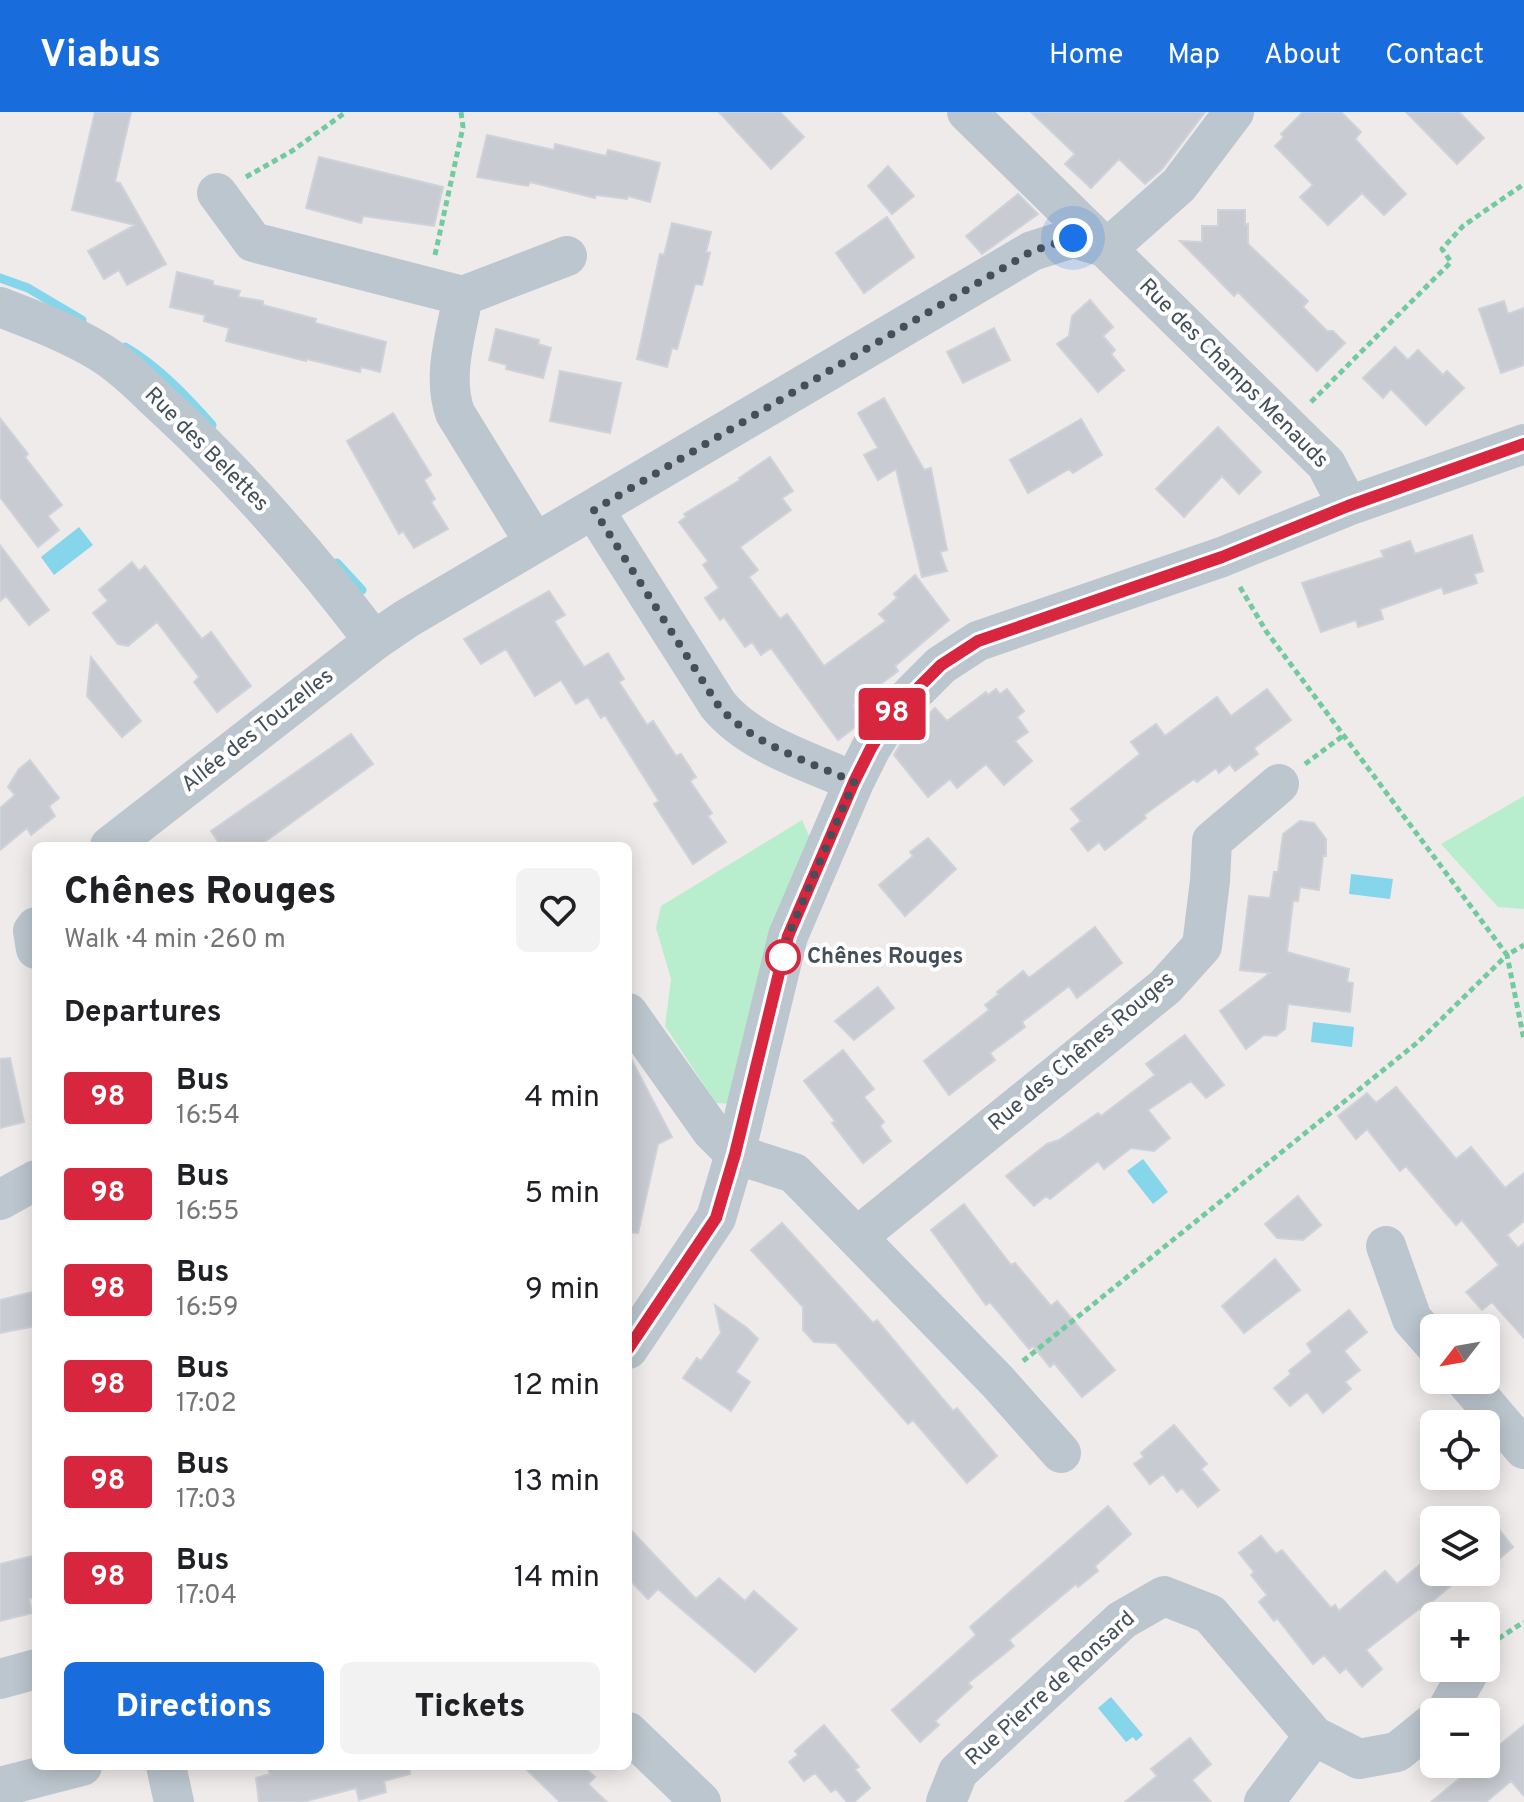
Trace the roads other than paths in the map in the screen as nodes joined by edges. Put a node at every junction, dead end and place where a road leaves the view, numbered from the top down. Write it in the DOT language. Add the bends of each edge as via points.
graph roads {
  1 [pos="967,112"];
  2 [pos="1234,112"];
  3 [pos="217,193"];
  4 [pos="1108,248"];
  5 [pos="567,256"];
  6 [pos="445,291"];
  7 [pos="0,307"];
  8 [pos="1524,444"];
  9 [pos="1348,506"];
  10 [pos="594,510"];
  11 [pos="535,543"];
  12 [pos="374,641"];
  13 [pos="854,782"];
  14 [pos="1279,784"];
  15 [pos="115,842"];
  16 [pos="632,1019"];
  17 [pos="735,1154"];
  18 [pos="32,1182"];
  19 [pos="0,1200"];
  20 [pos="857,1237"];
  21 [pos="1386,1246"];
  22 [pos="1420,1328"];
  23 [pos="632,1343"];
  24 [pos="1477,1394"];
  25 [pos="1524,1449"];
  26 [pos="1061,1453"];
  27 [pos="32,1670"];
  28 [pos="0,1679"];
  29 [pos="1420,1733"];
  30 [pos="632,1736"];
  31 [pos="1314,1736"];
  32 [pos="66,1770"];
  33 [pos="167,1770"];
  34 [pos="0,1787"];
  35 [pos="174,1802"];
  36 [pos="701,1802"];
  37 [pos="946,1802"];
  38 [pos="1264,1802"];
  1 -- 4 [label="street, Rue des Champs Menauds"];
  2 -- 4 [label="street" via="1179,185"];
  3 -- 6 [label="street" via="253,242"];
  4 -- 9 [label="street, Rue des Champs Menauds" via="1326,464"];
  4 -- 10 [label="street" via="1073,238 1032,251"];
  5 -- 6 [label="street"];
  6 -- 11 [label="street" via="449,396 455,413"];
  7 -- 12 [label="street, Rue des Belettes" via="60,331 124,369 225,464"];
  8 -- 9 [label="street"];
  9 -- 13 [label="street" via="1222,557 978,641 941,665 893,713"];
  10 -- 11 [label="street"];
  10 -- 13 [label="street" via="731,721"];
  11 -- 12 [label="street, Allée des Touzelles"];
  12 -- 15 [label="street, Allée des Touzelles"];
  13 -- 17 [label="street" via="788,936"];
  14 -- 20 [label="street, Rue des Chênes Rouges" via="1212,841 1202,946 1165,987"];
  16 -- 17 [label="street" via="711,1130"];
  17 -- 20 [label="street" via="794,1173"];
  17 -- 23 [label="street" via="716,1218"];
  18 -- 19 [label="street"];
  20 -- 26 [label="street"];
  21 -- 22 [label="street"];
  24 -- 25 [label="street"];
  27 -- 28 [label="street"];
  29 -- 31 [label="street, Rue Pierre de Ronsard" via="1397,1752 1359,1759"];
  30 -- 36 [label="street"];
  31 -- 37 [label="street, Rue Pierre de Ronsard" via="1210,1614 1164,1596 1122,1620 958,1772"];
  31 -- 38 [label="street"];
  32 -- 34 [label="street"];
  33 -- 35 [label="street"];
}
